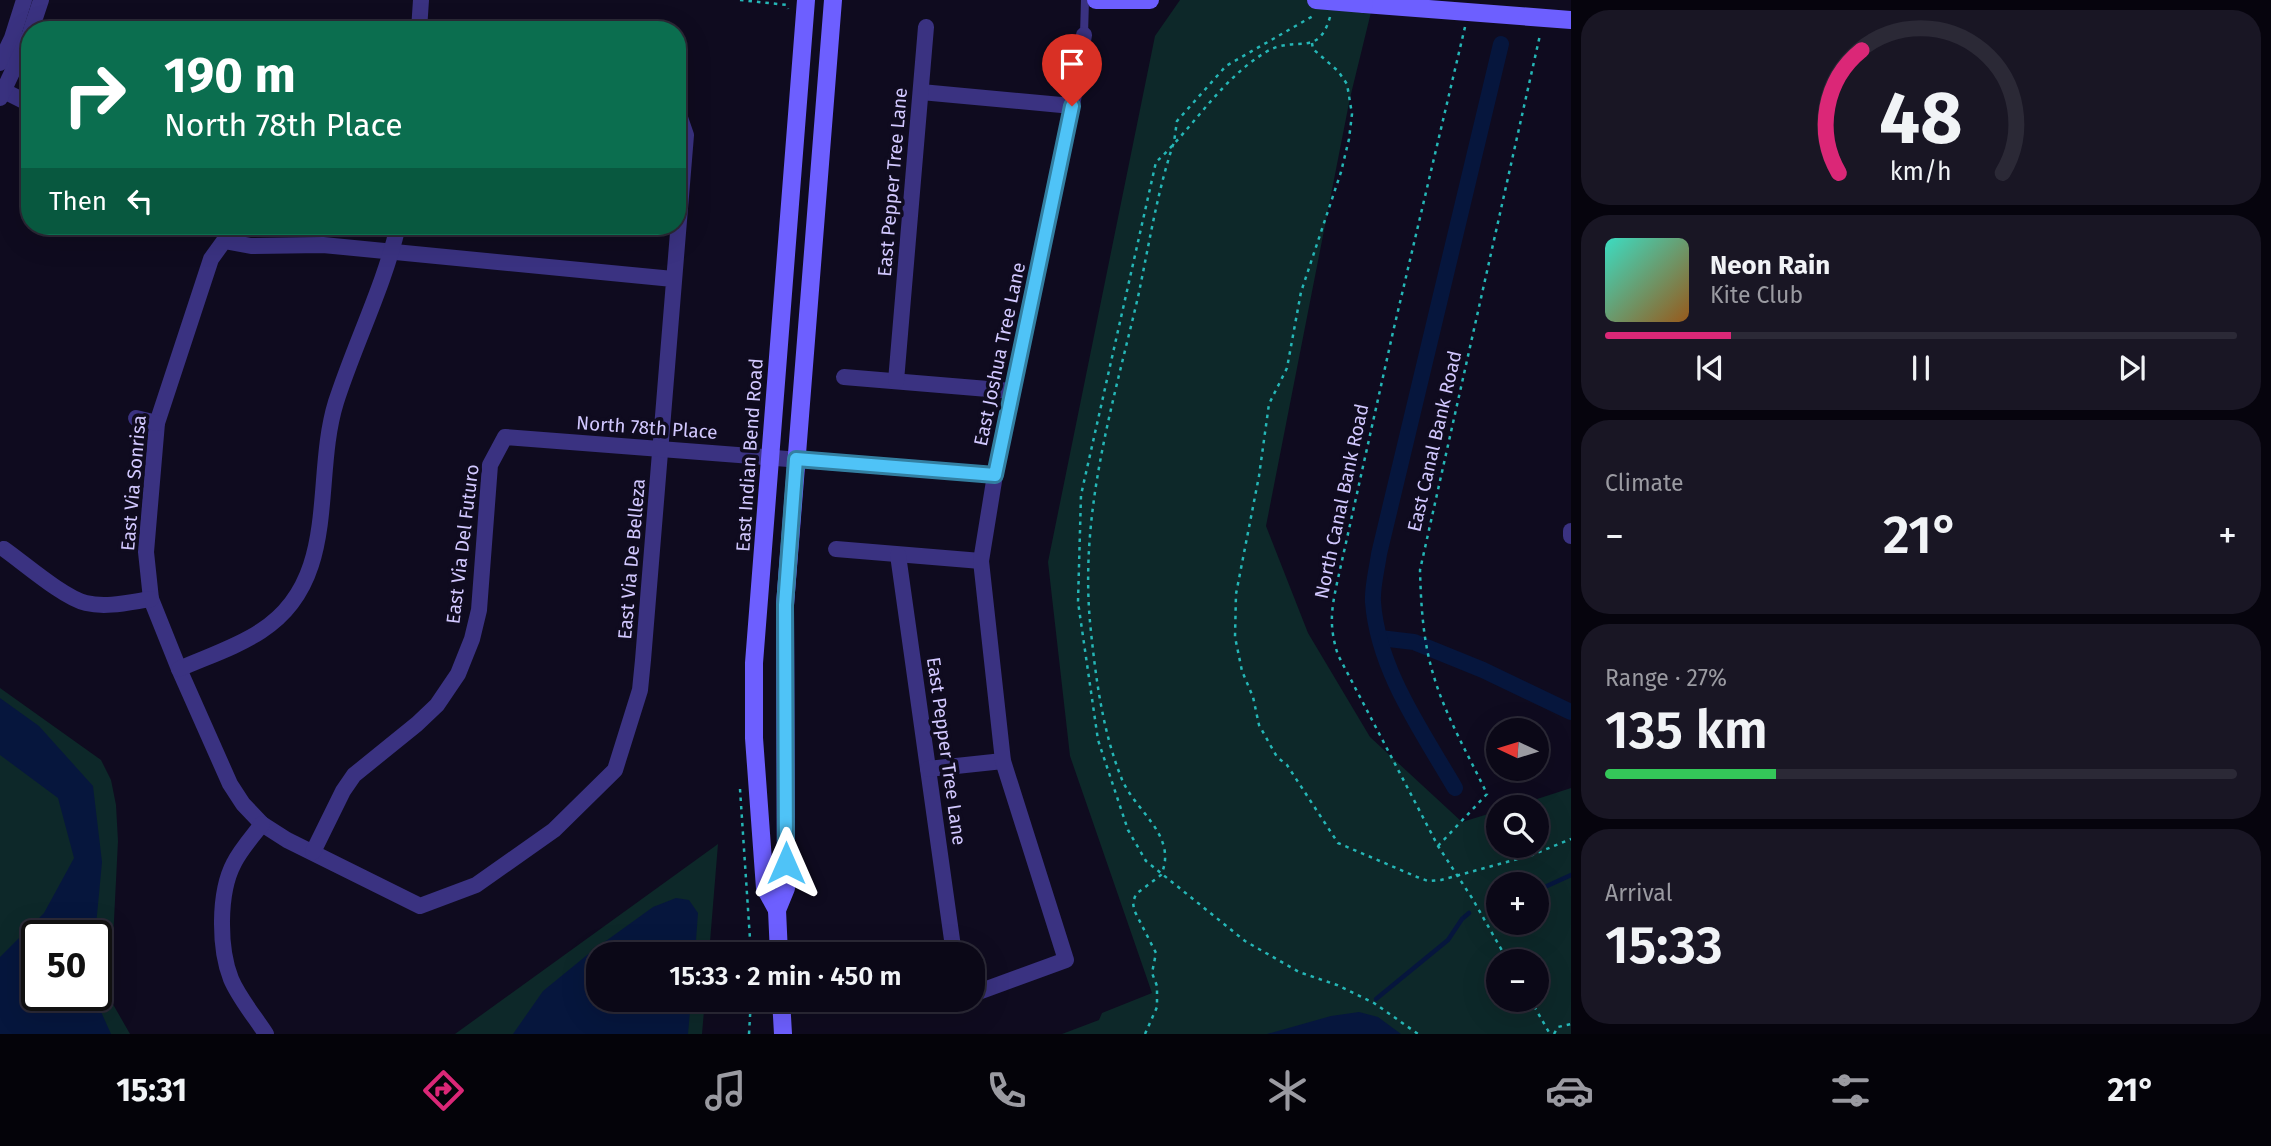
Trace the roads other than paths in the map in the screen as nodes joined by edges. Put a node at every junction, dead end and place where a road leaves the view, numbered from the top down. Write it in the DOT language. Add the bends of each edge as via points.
graph roads {
  1 [pos="24,0"];
  2 [pos="41,0"];
  3 [pos="421,0"];
  4 [pos="806,0"];
  5 [pos="833,0"];
  6 [pos="1085,0"];
  7 [pos="1096,0"];
  8 [pos="1150,0"];
  9 [pos="1318,6"];
  10 [pos="1571,20"];
  11 [pos="34,21"];
  12 [pos="420,21"];
  13 [pos="926,27"];
  14 [pos="1084,35"];
  15 [pos="21,52"];
  16 [pos="0,63"];
  17 [pos="921,92"];
  18 [pos="2,93"];
  19 [pos="21,100"];
  20 [pos="1072,106"];
  21 [pos="395,235"];
  22 [pos="677,235"];
  23 [pos="390,252"];
  24 [pos="673,279"];
  25 [pos="844,377"];
  26 [pos="897,381"];
  27 [pos="1012,391"];
  28 [pos="136,418"];
  29 [pos="157,423"];
  30 [pos="505,437"];
  31 [pos="661,450"];
  32 [pos="769,457"];
  33 [pos="796,459"];
  34 [pos="995,475"];
  35 [pos="4,549"];
  36 [pos="836,549"];
  37 [pos="898,555"];
  38 [pos="981,561"];
  39 [pos="151,599"];
  40 [pos="179,669"];
  41 [pos="1003,761"];
  42 [pos="928,769"];
  43 [pos="262,824"];
  44 [pos="313,852"];
  45 [pos="777,910"];
  46 [pos="778,942"];
  47 [pos="952,942"];
  48 [pos="985,990"];
  49 [pos="782,1012"];
  50 [pos="266,1034"];
  51 [pos="783,1034"];
  1 -- 16 [label="street"];
  2 -- 11 [label="street"];
  3 -- 12 [label="street"];
  4 -- 32 [label="main road, East Indian Bend Road"];
  5 -- 33 [label="main road, East Indian Bend Road"];
  6 -- 14 [label="lane, East Joshua Tree Lane"];
  7 -- 8 [label="main road"];
  9 -- 10 [label="main road, bridge" via="1364,4"];
  13 -- 17 [label="street, East Pepper Tree Lane"];
  14 -- 20 [label="street, East Joshua Tree Lane"];
  15 -- 18 [label="street"];
  17 -- 20 [label="street"];
  17 -- 26 [label="street, East Pepper Tree Lane"];
  18 -- 19 [label="street"];
  20 -- 27 [label="street, East Joshua Tree Lane"];
  21 -- 23 [label="street"];
  22 -- 24 [label="street, East Via De Belleza"];
  23 -- 24 [label="street"];
  23 -- 29 [label="street, East Via Sonrisa" via="224,241 211,259"];
  23 -- 40 [label="street" via="336,403 327,445 319,537 302,588 262,631"];
  24 -- 31 [label="street, East Via De Belleza"];
  25 -- 26 [label="street"];
  26 -- 27 [label="street"];
  27 -- 34 [label="street, East Joshua Tree Lane"];
  28 -- 29 [label="street"];
  29 -- 39 [label="street, East Via Sonrisa" via="146,552"];
  30 -- 31 [label="street, North 78th Place"];
  30 -- 44 [label="street, East Via Del Futuro" via="489,465 479,610 458,674 437,705 354,775"];
  31 -- 32 [label="street, North 78th Place"];
  31 -- 44 [label="street, East Via De Belleza" via="640,690 615,770 554,831 476,886 420,914"];
  32 -- 33 [label="street, North 78th Place"];
  32 -- 45 [label="main road, East Indian Bend Road" via="754,663 754,738 765,888"];
  33 -- 34 [label="street, North 78th Place"];
  33 -- 45 [label="main road, East Indian Bend Road" via="785,605 786,888"];
  34 -- 38 [label="street, East Joshua Tree Lane"];
  35 -- 39 [label="street" via="84,603"];
  36 -- 37 [label="street"];
  37 -- 38 [label="street"];
  37 -- 42 [label="street, East Pepper Tree Lane"];
  38 -- 41 [label="street, East Joshua Tree Lane"];
  39 -- 40 [label="street, East Via Sonrisa"];
  40 -- 43 [label="street, East Via Sonrisa" via="230,784"];
  41 -- 42 [label="street"];
  41 -- 48 [label="street, East Joshua Tree Lane" via="1066,960"];
  42 -- 47 [label="street, East Pepper Tree Lane"];
  43 -- 44 [label="street, East Via Sonrisa"];
  43 -- 50 [label="street" via="233,864 225,890 223,950 232,981"];
  45 -- 46 [label="main road, East Indian Bend Road"];
  49 -- 51 [label="main road"];
}
